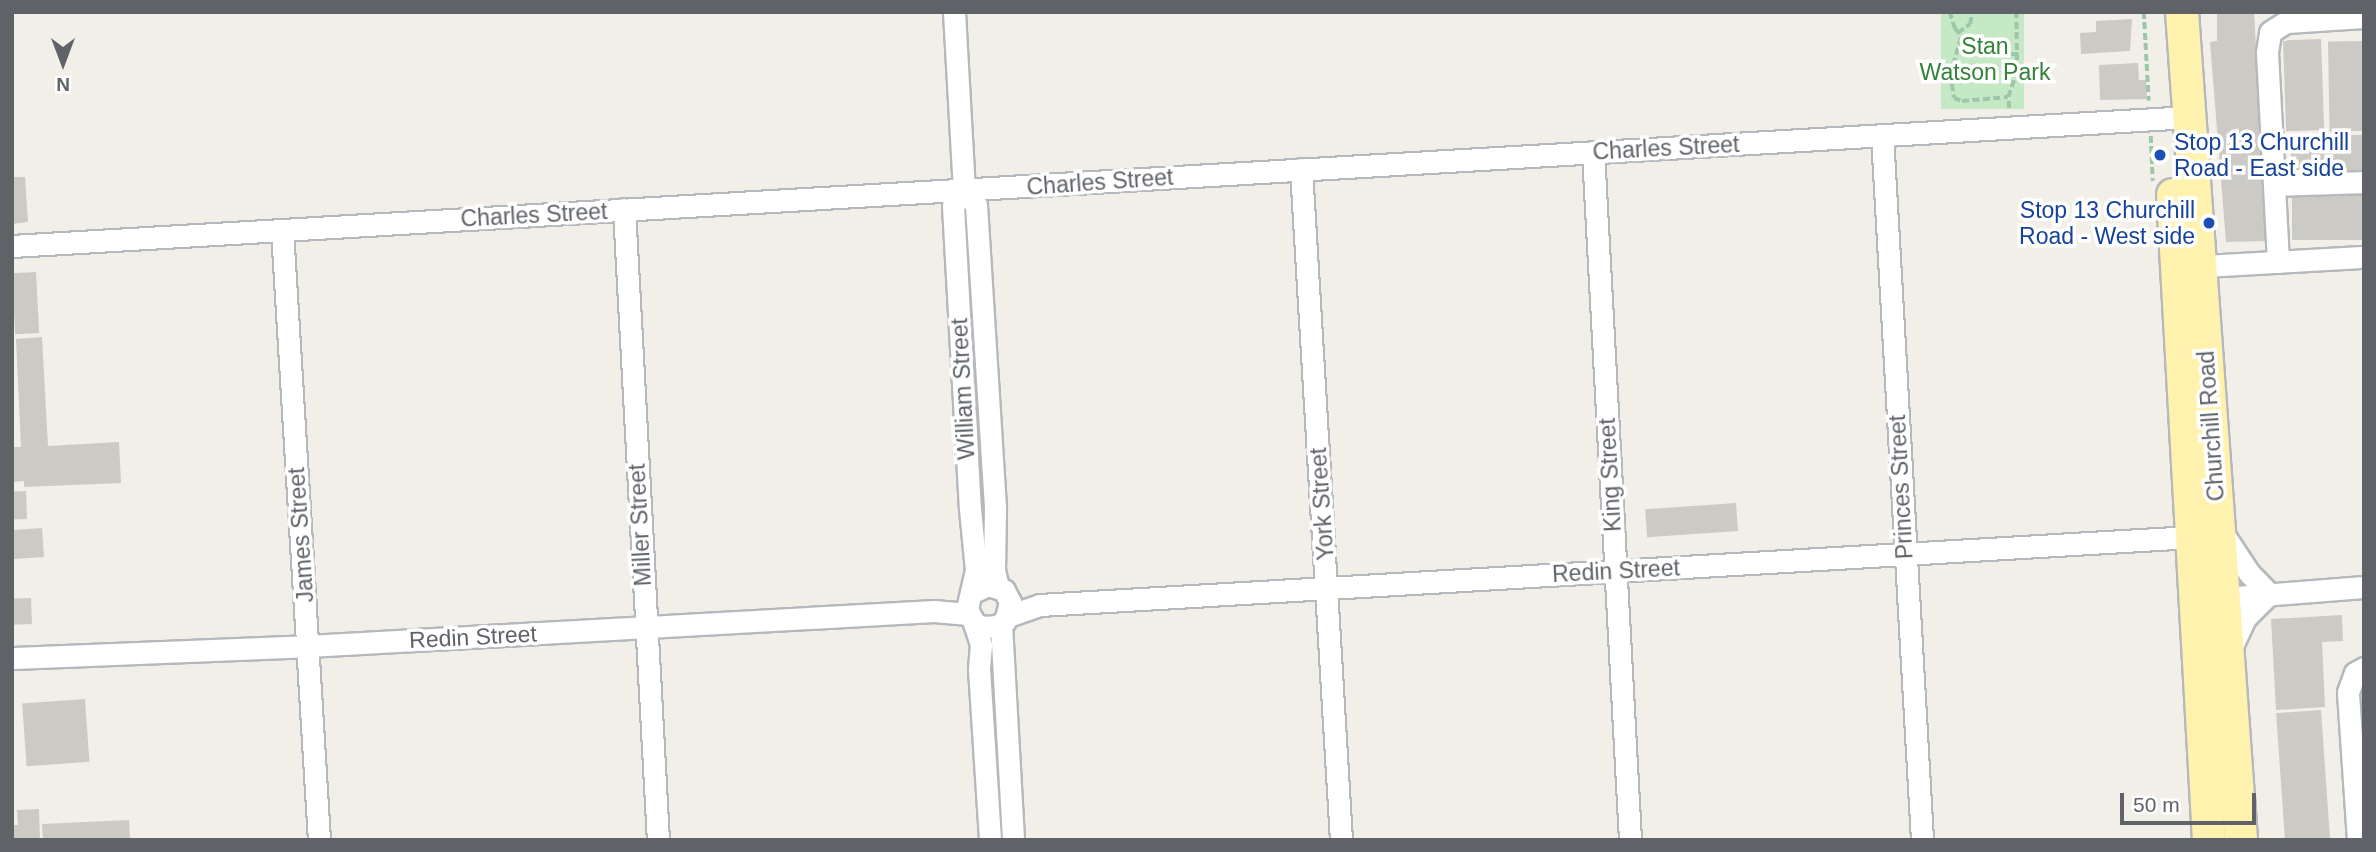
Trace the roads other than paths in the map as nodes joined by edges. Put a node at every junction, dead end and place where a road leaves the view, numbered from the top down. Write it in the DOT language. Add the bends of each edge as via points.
graph roads {
  1 [pos="954,12"];
  2 [pos="2163,12"];
  3 [pos="2182,12"];
  4 [pos="2364,17"];
  5 [pos="2178,117"];
  6 [pos="1882,135"];
  7 [pos="1593,152"];
  8 [pos="1301,169"];
  9 [pos="2364,182"];
  10 [pos="2274,185"];
  11 [pos="964,190"];
  12 [pos="624,209"];
  13 [pos="282,230"];
  14 [pos="12,246"];
  15 [pos="2364,257"];
  16 [pos="2278,262"];
  17 [pos="2188,267"];
  18 [pos="2204,531"];
  19 [pos="1905,554"];
  20 [pos="1615,571"];
  21 [pos="2364,587"];
  22 [pos="1328,588"];
  23 [pos="2269,594"];
  24 [pos="2209,599"];
  25 [pos="1004,606"];
  26 [pos="971,607"];
  27 [pos="646,628"];
  28 [pos="308,646"];
  29 [pos="2227,657"];
  30 [pos="12,658"];
  31 [pos="2364,668"];
  32 [pos="2358,741"];
  33 [pos="319,840"];
  34 [pos="658,840"];
  35 [pos="990,840"];
  36 [pos="1013,840"];
  37 [pos="1341,840"];
  38 [pos="1630,840"];
  39 [pos="1922,840"];
  40 [pos="2209,840"];
  41 [pos="2241,840"];
  42 [pos="2358,840"];
  1 -- 11 [label="street, William Street"];
  2 -- 5 [label="main road, Churchill Road"];
  3 -- 5 [label="main road, Churchill Road"];
  4 -- 10 [label="street" via="2286,22 2270,32 2267,52"];
  5 -- 6 [label="street, Charles Street"];
  5 -- 17 [label="main road, Churchill Road"];
  6 -- 7 [label="street, Charles Street"];
  6 -- 19 [label="street, Princes Street"];
  7 -- 8 [label="street, Charles Street"];
  7 -- 20 [label="street, King Street"];
  8 -- 11 [label="street, Charles Street"];
  8 -- 22 [label="street, York Street"];
  9 -- 10 [label="street"];
  10 -- 16 [label="street"];
  11 -- 12 [label="street, Charles Street"];
  11 -- 25 [label="street, William Street" via="976,205 995,508 994,570"];
  11 -- 26 [label="street, William Street" via="953,206 976,570"];
  12 -- 13 [label="street, Charles Street"];
  12 -- 27 [label="street, Miller Street"];
  13 -- 14 [label="street, Charles Street"];
  13 -- 28 [label="street, James Street"];
  15 -- 16 [label="street"];
  16 -- 17 [label="street"];
  17 -- 18 [label="main road, Churchill Road"];
  18 -- 19 [label="street, Redin Street"];
  18 -- 23 [label="street"];
  18 -- 24 [label="main road, Churchill Road"];
  19 -- 20 [label="street, Redin Street"];
  19 -- 39 [label="street, Princes Street"];
  20 -- 22 [label="street, Redin Street"];
  20 -- 38 [label="street, King Street"];
  21 -- 23 [label="street"];
  22 -- 25 [label="street, Redin Street"];
  22 -- 37 [label="street, York Street"];
  23 -- 24 [label="street"];
  23 -- 29 [label="street" via="2245,618"];
  24 -- 29 [label="main road, Churchill Road"];
  24 -- 40 [label="main road, Churchill Road"];
  25 -- 26 [label="street" via="988,585"];
  25 -- 26 [label="street" via="988,628"];
  25 -- 36 [label="street, William Street"];
  26 -- 27 [label="street, Redin Street"];
  26 -- 35 [label="street, William Street" via="981,645"];
  27 -- 28 [label="street, Redin Street"];
  27 -- 34 [label="street, Miller Street"];
  28 -- 30 [label="street, Redin Street"];
  28 -- 33 [label="street, James Street"];
  29 -- 41 [label="main road, Churchill Road"];
  31 -- 32 [label="street" via="2355,673 2348,692"];
  32 -- 42 [label="street"];
}
